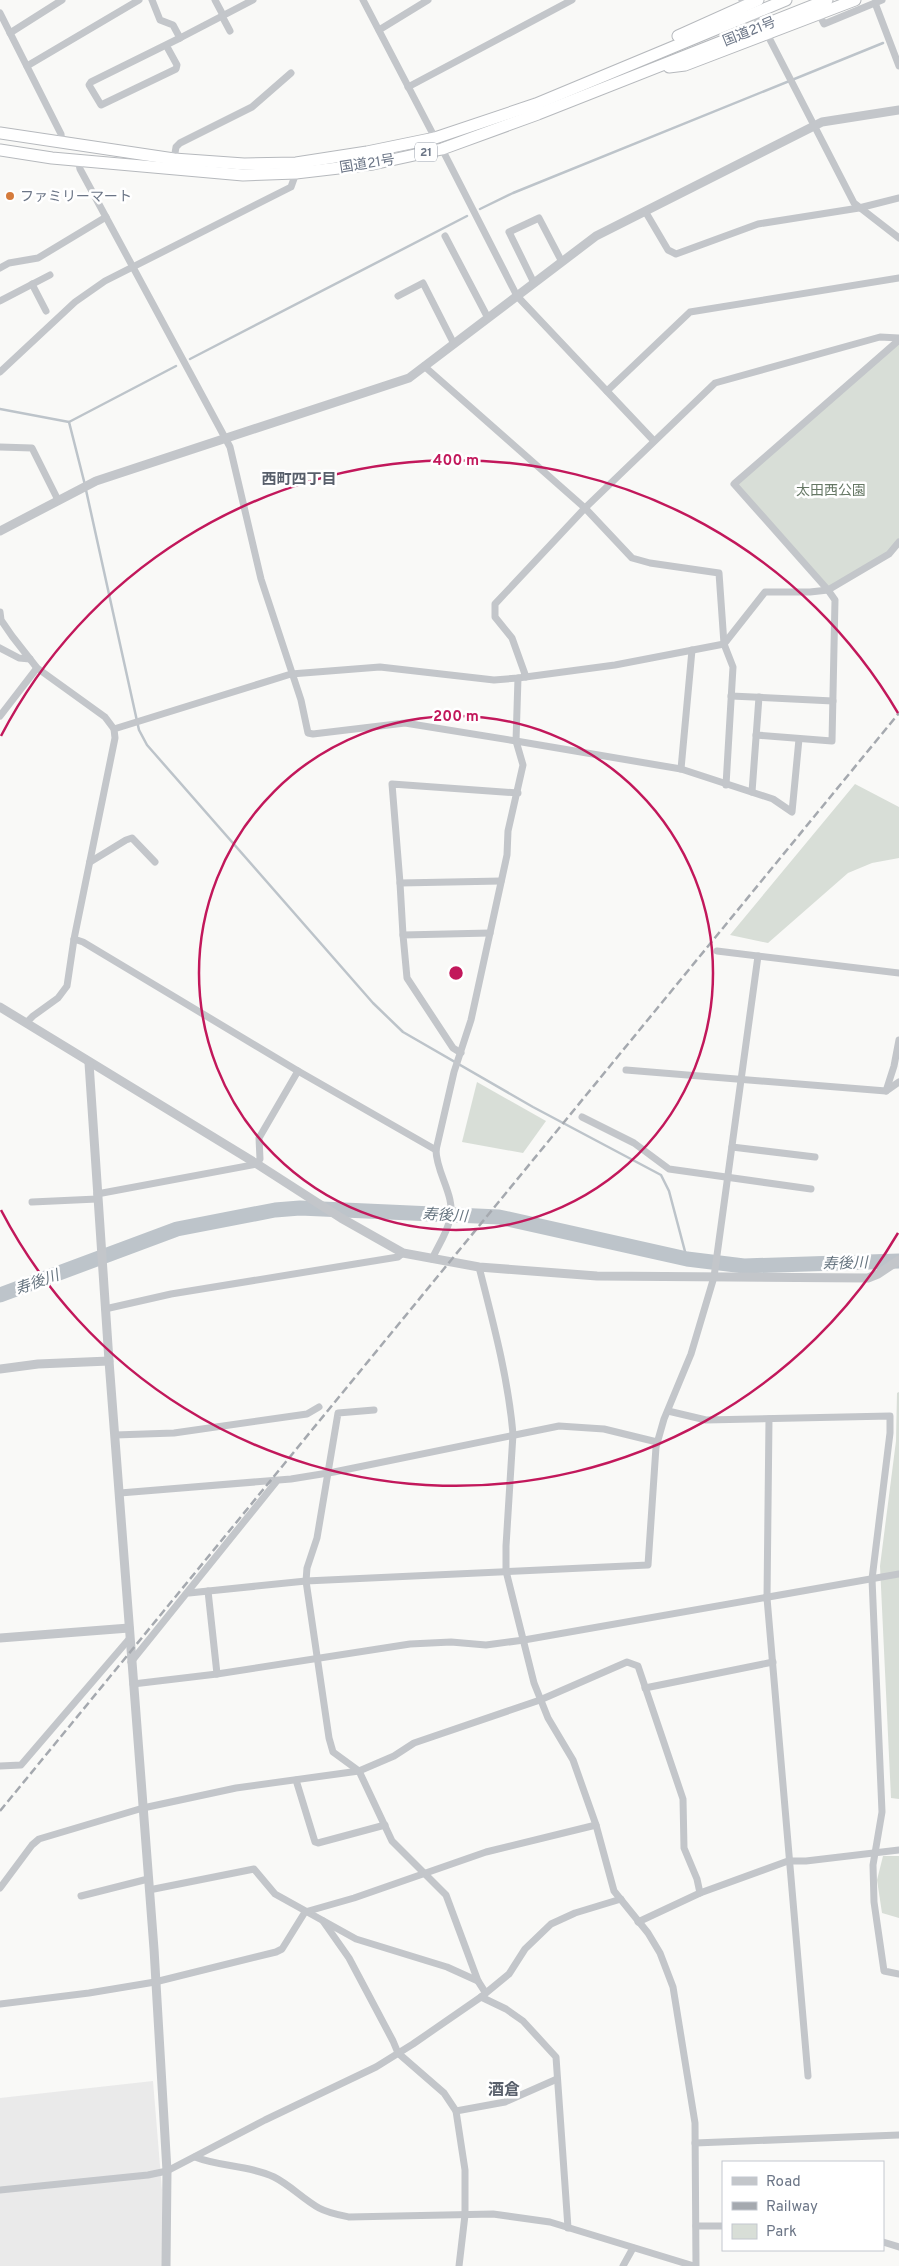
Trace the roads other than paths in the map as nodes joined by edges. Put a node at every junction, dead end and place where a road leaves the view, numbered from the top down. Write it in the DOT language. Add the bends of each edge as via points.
graph roads {
  1 [pos="62,0"];
  2 [pos="139,0"];
  3 [pos="152,0"];
  4 [pos="215,0"];
  5 [pos="253,0"];
  6 [pos="363,0"];
  7 [pos="428,0"];
  8 [pos="572,0"];
  9 [pos="758,0"];
  10 [pos="786,0"];
  11 [pos="827,0"];
  12 [pos="855,0"];
  13 [pos="882,0"];
  14 [pos="874,3"];
  15 [pos="747,6"];
  16 [pos="0,14"];
  17 [pos="819,14"];
  18 [pos="222,16"];
  19 [pos="379,30"];
  20 [pos="766,30"];
  21 [pos="230,31"];
  22 [pos="10,33"];
  23 [pos="180,38"];
  24 [pos="166,44"];
  25 [pos="27,66"];
  26 [pos="899,66"];
  27 [pos="291,73"];
  28 [pos="408,86"];
  29 [pos="899,110"];
  30 [pos="814,127"];
  31 [pos="0,133"];
  32 [pos="435,138"];
  33 [pos="62,143"];
  34 [pos="442,149"];
  35 [pos="0,150"];
  36 [pos="78,159"];
  37 [pos="174,159"];
  38 [pos="296,173"];
  39 [pos="899,198"];
  40 [pos="859,208"];
  41 [pos="645,211"];
  42 [pos="106,217"];
  43 [pos="444,236"];
  44 [pos="899,238"];
  45 [pos="562,262"];
  46 [pos="133,267"];
  47 [pos="0,268"];
  48 [pos="50,275"];
  49 [pos="899,278"];
  50 [pos="534,283"];
  51 [pos="32,284"];
  52 [pos="398,296"];
  53 [pos="517,296"];
  54 [pos="0,301"];
  55 [pos="46,311"];
  56 [pos="488,318"];
  57 [pos="899,339"];
  58 [pos="454,344"];
  59 [pos="424,366"];
  60 [pos="0,372"];
  61 [pos="607,392"];
  62 [pos="224,439"];
  63 [pos="654,441"];
  64 [pos="0,448"];
  65 [pos="58,500"];
  66 [pos="585,508"];
  67 [pos="0,531"];
  68 [pos="899,542"];
  69 [pos="828,590"];
  70 [pos="0,612"];
  71 [pos="724,644"];
  72 [pos="0,648"];
  73 [pos="692,650"];
  74 [pos="30,659"];
  75 [pos="37,668"];
  76 [pos="291,674"];
  77 [pos="522,678"];
  78 [pos="731,696"];
  79 [pos="759,697"];
  80 [pos="832,702"];
  81 [pos="0,716"];
  82 [pos="114,729"];
  83 [pos="756,735"];
  84 [pos="798,739"];
  85 [pos="516,740"];
  86 [pos="680,769"];
  87 [pos="726,785"];
  88 [pos="752,792"];
  89 [pos="518,793"];
  90 [pos="90,862"];
  91 [pos="155,862"];
  92 [pos="501,881"];
  93 [pos="400,883"];
  94 [pos="490,933"];
  95 [pos="403,935"];
  96 [pos="74,939"];
  97 [pos="717,951"];
  98 [pos="758,956"];
  99 [pos="899,973"];
  100 [pos="0,1007"];
  101 [pos="26,1023"];
  102 [pos="899,1040"];
  103 [pos="460,1055"];
  104 [pos="89,1062"];
  105 [pos="626,1070"];
  106 [pos="298,1071"];
  107 [pos="741,1079"];
  108 [pos="899,1082"];
  109 [pos="886,1091"];
  110 [pos="582,1117"];
  111 [pos="732,1147"];
  112 [pos="436,1150"];
  113 [pos="815,1157"];
  114 [pos="257,1164"];
  115 [pos="728,1179"];
  116 [pos="811,1189"];
  117 [pos="97,1197"];
  118 [pos="32,1202"];
  119 [pos="403,1253"];
  120 [pos="432,1259"];
  121 [pos="899,1260"];
  122 [pos="479,1267"];
  123 [pos="715,1274"];
  124 [pos="105,1309"];
  125 [pos="109,1361"];
  126 [pos="0,1369"];
  127 [pos="319,1407"];
  128 [pos="374,1410"];
  129 [pos="668,1411"];
  130 [pos="769,1419"];
  131 [pos="513,1434"];
  132 [pos="115,1435"];
  133 [pos="658,1442"];
  134 [pos="329,1472"];
  135 [pos="276,1482"];
  136 [pos="120,1493"];
  137 [pos="506,1571"];
  138 [pos="896,1574"];
  139 [pos="872,1578"];
  140 [pos="306,1581"];
  141 [pos="208,1591"];
  142 [pos="189,1593"];
  143 [pos="767,1598"];
  144 [pos="129,1633"];
  145 [pos="0,1638"];
  146 [pos="524,1640"];
  147 [pos="318,1659"];
  148 [pos="132,1662"];
  149 [pos="773,1662"];
  150 [pos="217,1674"];
  151 [pos="133,1684"];
  152 [pos="645,1688"];
  153 [pos="540,1700"];
  154 [pos="0,1766"];
  155 [pos="360,1771"];
  156 [pos="296,1780"];
  157 [pos="143,1808"];
  158 [pos="385,1826"];
  159 [pos="596,1826"];
  160 [pos="899,1850"];
  161 [pos="875,1852"];
  162 [pos="788,1861"];
  163 [pos="427,1873"];
  164 [pos="148,1879"];
  165 [pos="0,1888"];
  166 [pos="149,1890"];
  167 [pos="700,1892"];
  168 [pos="81,1896"];
  169 [pos="621,1899"];
  170 [pos="306,1912"];
  171 [pos="322,1921"];
  172 [pos="638,1922"];
  173 [pos="899,1974"];
  174 [pos="478,1981"];
  175 [pos="155,1982"];
  176 [pos="483,1994"];
  177 [pos="0,2004"];
  178 [pos="398,2053"];
  179 [pos="808,2076"];
  180 [pos="557,2078"];
  181 [pos="456,2111"];
  182 [pos="899,2135"];
  183 [pos="695,2143"];
  184 [pos="195,2157"];
  185 [pos="168,2171"];
  186 [pos="0,2190"];
  187 [pos="465,2215"];
  188 [pos="696,2226"];
  189 [pos="722,2226"];
  190 [pos="568,2228"];
  191 [pos="884,2242"];
  192 [pos="899,2246"];
  193 [pos="632,2248"];
  194 [pos="166,2266"];
  195 [pos="459,2266"];
  196 [pos="623,2266"];
  197 [pos="695,2266"];
  1 -- 22 [label="street"];
  2 -- 25 [label="street"];
  3 -- 23 [label="street" via="160,20 173,25"];
  4 -- 18 [label="street"];
  5 -- 18 [label="street"];
  6 -- 19 [label="street"];
  7 -- 19 [label="street"];
  8 -- 28 [label="street"];
  9 -- 15 [label="highway"];
  10 -- 15 [label="highway, 国道21号 / 21"];
  11 -- 20 [label="highway, 国道21号"];
  12 -- 17 [label="highway"];
  13 -- 14 [label="street"];
  14 -- 17 [label="street" via="824,24"];
  14 -- 26 [label="street"];
  15 -- 20 [label="street"];
  15 -- 32 [label="highway, 国道21号 / 21" via="622,68 536,104"];
  16 -- 22 [label="street"];
  17 -- 20 [label="highway"];
  18 -- 21 [label="street"];
  18 -- 23 [label="street"];
  19 -- 28 [label="street"];
  20 -- 30 [label="street"];
  20 -- 34 [label="highway, 国道21号 / 21" via="685,65 652,70"];
  22 -- 25 [label="street"];
  23 -- 24 [label="street"];
  24 -- 24 [label="street" via="91,82 89,85 101,106 176,69"];
  25 -- 33 [label="street" via="61,134"];
  27 -- 37 [label="street" via="252,107 180,143"];
  28 -- 32 [label="street"];
  29 -- 30 [label="street" via="822,122"];
  30 -- 40 [label="street" via="839,178"];
  30 -- 41 [label="street"];
  31 -- 33 [label="highway, 国道21号 / 21"];
  32 -- 37 [label="highway, 国道21号 / 21" via="296,163 244,164"];
  33 -- 37 [label="highway, 国道21号 / 21"];
  34 -- 38 [label="highway, 国道21号 / 21" via="373,164"];
  34 -- 53 [label="street"];
  35 -- 36 [label="highway, 国道21号 / 21"];
  36 -- 38 [label="highway, 国道21号 / 21" via="244,175"];
  36 -- 42 [label="street" via="80,169"];
  38 -- 46 [label="street" via="291,187"];
  39 -- 40 [label="street"];
  40 -- 41 [label="street" via="758,224 676,254 668,250"];
  40 -- 44 [label="street"];
  41 -- 45 [label="street" via="596,236"];
  42 -- 46 [label="street"];
  42 -- 47 [label="street" via="38,258 9,263"];
  43 -- 56 [label="street"];
  45 -- 50 [label="street"];
  45 -- 50 [label="street" via="539,218 509,232"];
  46 -- 60 [label="street" via="75,302"];
  46 -- 62 [label="street"];
  48 -- 51 [label="street"];
  49 -- 61 [label="street" via="690,312"];
  50 -- 53 [label="street"];
  51 -- 54 [label="street"];
  51 -- 55 [label="street"];
  52 -- 58 [label="street" via="422,283"];
  53 -- 56 [label="street"];
  53 -- 61 [label="street"];
  56 -- 58 [label="street"];
  57 -- 63 [label="street" via="880,337 715,384"];
  57 -- 69 [label="street" via="734,484"];
  58 -- 59 [label="street"];
  59 -- 62 [label="street" via="409,378 393,384"];
  59 -- 66 [label="street"];
  61 -- 63 [label="street"];
  62 -- 65 [label="street" via="90,484"];
  62 -- 76 [label="street" via="230,447 261,579"];
  63 -- 66 [label="street"];
  64 -- 65 [label="street" via="32,448"];
  65 -- 67 [label="street"];
  66 -- 71 [label="street" via="632,558 719,574"];
  66 -- 77 [label="street" via="495,604 495,618 512,638"];
  68 -- 69 [label="street" via="889,554"];
  69 -- 71 [label="street" via="765,592"];
  69 -- 80 [label="street" via="834,600"];
  70 -- 74 [label="street" via="1,620"];
  71 -- 73 [label="street"];
  71 -- 78 [label="street" via="733,667"];
  72 -- 74 [label="street" via="19,658"];
  73 -- 77 [label="street"];
  73 -- 86 [label="street"];
  74 -- 75 [label="street"];
  75 -- 81 [label="street"];
  75 -- 82 [label="street" via="106,717"];
  76 -- 77 [label="street" via="380,667 494,680"];
  76 -- 82 [label="street"];
  76 -- 85 [label="street" via="308,733 405,723"];
  77 -- 85 [label="street"];
  78 -- 79 [label="street"];
  78 -- 87 [label="street"];
  79 -- 80 [label="street"];
  79 -- 83 [label="street"];
  80 -- 84 [label="street" via="832,741"];
  82 -- 90 [label="street" via="115,738"];
  83 -- 84 [label="street"];
  83 -- 88 [label="street"];
  84 -- 88 [label="street" via="792,812 774,799"];
  85 -- 86 [label="street"];
  85 -- 89 [label="street" via="523,765"];
  86 -- 87 [label="street"];
  87 -- 88 [label="street"];
  89 -- 92 [label="street" via="508,831"];
  89 -- 93 [label="street" via="392,784"];
  90 -- 91 [label="street" via="132,838"];
  90 -- 96 [label="street"];
  92 -- 93 [label="street"];
  92 -- 94 [label="street"];
  93 -- 95 [label="street"];
  94 -- 95 [label="street"];
  94 -- 103 [label="street" via="472,1020"];
  95 -- 103 [label="street" via="407,978"];
  96 -- 101 [label="street" via="67,986 58,998"];
  96 -- 106 [label="street"];
  97 -- 98 [label="street"];
  98 -- 99 [label="street"];
  98 -- 107 [label="street"];
  100 -- 101 [label="street"];
  101 -- 104 [label="street"];
  102 -- 109 [label="street"];
  103 -- 112 [label="street"];
  104 -- 114 [label="street"];
  104 -- 117 [label="street"];
  105 -- 107 [label="street"];
  106 -- 112 [label="street"];
  106 -- 114 [label="street" via="259,1138 260,1158"];
  107 -- 109 [label="street"];
  107 -- 111 [label="street"];
  108 -- 109 [label="street"];
  110 -- 115 [label="street" via="634,1143 670,1169"];
  111 -- 113 [label="street"];
  111 -- 115 [label="street"];
  112 -- 120 [label="street" via="451,1210 450,1220"];
  114 -- 117 [label="street"];
  114 -- 119 [label="street"];
  115 -- 116 [label="street"];
  115 -- 123 [label="street"];
  117 -- 118 [label="street"];
  117 -- 124 [label="street"];
  119 -- 120 [label="street"];
  119 -- 124 [label="street" via="398,1257 171,1294"];
  120 -- 122 [label="street"];
  121 -- 123 [label="street" via="868,1278"];
  122 -- 123 [label="street" via="597,1276"];
  122 -- 131 [label="street" via="496,1333"];
  123 -- 129 [label="street" via="691,1354"];
  124 -- 125 [label="street"];
  125 -- 126 [label="street"];
  125 -- 132 [label="street"];
  127 -- 132 [label="street" via="307,1414 217,1427"];
  128 -- 134 [label="street" via="338,1414"];
  129 -- 130 [label="street" via="706,1420"];
  129 -- 133 [label="street"];
  130 -- 139 [label="street" via="890,1416"];
  130 -- 143 [label="street"];
  131 -- 133 [label="street" via="559,1426 604,1429"];
  131 -- 134 [label="street"];
  131 -- 137 [label="street"];
  132 -- 136 [label="street"];
  133 -- 137 [label="street" via="648,1565"];
  134 -- 135 [label="street"];
  134 -- 140 [label="street"];
  135 -- 136 [label="street"];
  135 -- 142 [label="street"];
  136 -- 144 [label="street"];
  137 -- 140 [label="street"];
  137 -- 146 [label="street"];
  138 -- 139 [label="street"];
  139 -- 143 [label="street"];
  139 -- 161 [label="street" via="882,1812"];
  140 -- 141 [label="street"];
  140 -- 147 [label="street"];
  141 -- 142 [label="street"];
  141 -- 150 [label="street"];
  142 -- 148 [label="street"];
  143 -- 146 [label="street"];
  143 -- 149 [label="street"];
  144 -- 145 [label="street"];
  144 -- 148 [label="street"];
  144 -- 154 [label="street" via="21,1765"];
  146 -- 147 [label="street" via="486,1645 451,1642 410,1644"];
  146 -- 153 [label="street"];
  147 -- 150 [label="street"];
  147 -- 155 [label="street" via="333,1752"];
  148 -- 151 [label="street"];
  149 -- 152 [label="street"];
  149 -- 162 [label="street"];
  150 -- 151 [label="street"];
  151 -- 157 [label="street"];
  152 -- 153 [label="street" via="638,1666 627,1662"];
  152 -- 167 [label="street" via="683,1799 684,1848 698,1879"];
  153 -- 155 [label="street" via="414,1743"];
  153 -- 159 [label="street" via="573,1760"];
  155 -- 156 [label="street"];
  155 -- 158 [label="street"];
  156 -- 157 [label="street" via="236,1788"];
  156 -- 158 [label="street" via="315,1842"];
  157 -- 164 [label="street"];
  157 -- 165 [label="street" via="39,1839"];
  158 -- 163 [label="street" via="392,1840"];
  159 -- 163 [label="street" via="486,1852"];
  159 -- 169 [label="street" via="614,1891"];
  160 -- 161 [label="street"];
  161 -- 162 [label="street"];
  161 -- 173 [label="street" via="874,1902 884,1971"];
  162 -- 167 [label="street"];
  162 -- 179 [label="street"];
  163 -- 170 [label="street"];
  163 -- 174 [label="street" via="446,1895"];
  164 -- 166 [label="street"];
  164 -- 168 [label="street"];
  166 -- 170 [label="street" via="254,1869 275,1894"];
  166 -- 175 [label="street"];
  167 -- 172 [label="street"];
  169 -- 172 [label="street"];
  169 -- 176 [label="street" via="551,1924 525,1949 509,1974"];
  170 -- 171 [label="street"];
  170 -- 175 [label="street" via="282,1949 276,1952"];
  171 -- 174 [label="street" via="356,1939 447,1967"];
  171 -- 178 [label="street" via="349,1958"];
  172 -- 183 [label="street" via="660,1953 673,1987 695,2123"];
  174 -- 176 [label="street"];
  175 -- 177 [label="street"];
  175 -- 185 [label="street"];
  176 -- 178 [label="street"];
  176 -- 180 [label="street" via="523,2021 545,2043 556,2057"];
  178 -- 181 [label="street" via="444,2093"];
  178 -- 184 [label="street"];
  180 -- 181 [label="street" via="505,2102"];
  180 -- 190 [label="street"];
  181 -- 187 [label="street" via="465,2170"];
  182 -- 183 [label="street"];
  183 -- 188 [label="street"];
  184 -- 185 [label="street"];
  184 -- 187 [label="street" via="275,2177 320,2209 336,2215"];
  185 -- 186 [label="street"];
  185 -- 194 [label="street"];
  187 -- 190 [label="street" via="493,2214 550,2222"];
  187 -- 195 [label="street"];
  188 -- 189 [label="street"];
  188 -- 197 [label="street"];
  190 -- 193 [label="street"];
  191 -- 192 [label="street"];
  193 -- 196 [label="street"];
  193 -- 197 [label="street"];
}
